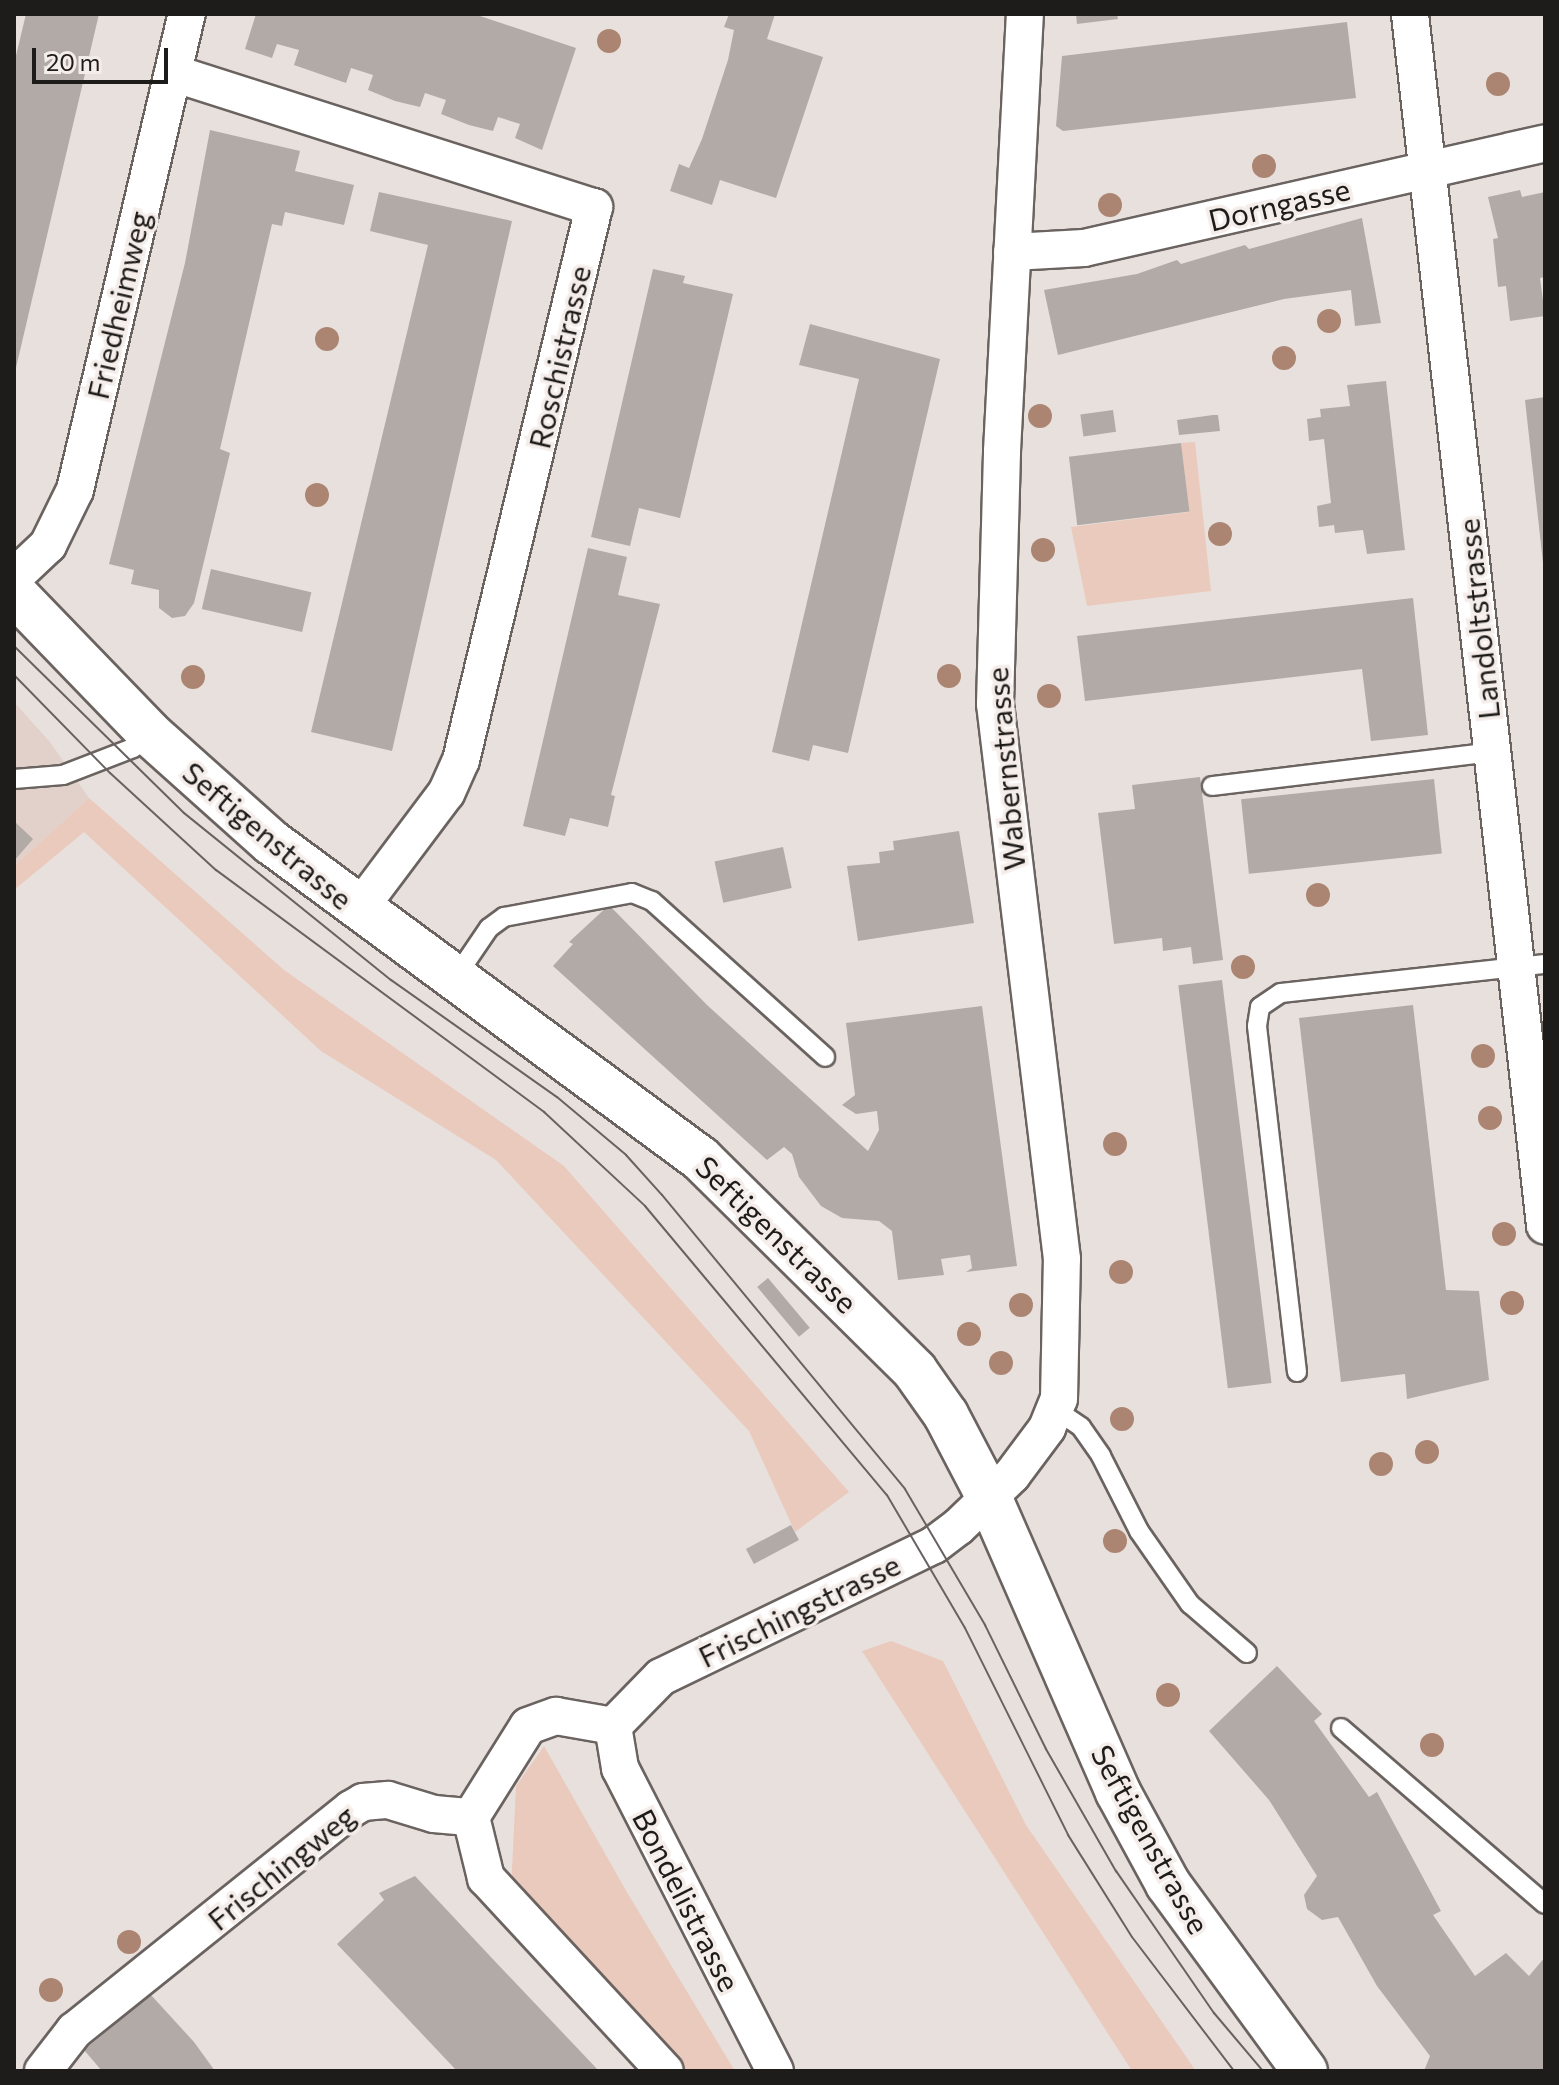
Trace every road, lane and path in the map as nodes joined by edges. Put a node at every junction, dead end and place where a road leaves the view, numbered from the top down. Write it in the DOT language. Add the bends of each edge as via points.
graph roads {
  1 [pos="187,14"];
  2 [pos="1025,14"];
  3 [pos="1410,14"];
  4 [pos="173,73"];
  5 [pos="1545,143"];
  6 [pos="1425,172"];
  7 [pos="1012,252"];
  8 [pos="14,577"];
  9 [pos="14,593"];
  10 [pos="149,733"];
  11 [pos="1493,752"];
  12 [pos="14,779"];
  13 [pos="1212,786"];
  14 [pos="358,910"];
  15 [pos="1531,965"];
  16 [pos="455,978"];
  17 [pos="825,1057"];
  18 [pos="1545,1225"];
  19 [pos="1297,1372"];
  20 [pos="1056,1410"];
  21 [pos="990,1499"];
  22 [pos="1247,1653"];
  23 [pos="613,1726"];
  24 [pos="1341,1728"];
  25 [pos="471,1817"];
  26 [pos="1545,1904"];
  27 [pos="43,2071"];
  28 [pos="665,2071"];
  29 [pos="775,2071"];
  30 [pos="1305,2071"];
  1 -- 4 [label="street, Friedheimweg"];
  2 -- 7 [label="street, Wabernstrasse"];
  3 -- 6 [label="street, Landoltstrasse"];
  4 -- 8 [label="street, Friedheimweg" via="75,490 48,545"];
  4 -- 14 [label="street, Roschistrasse" via="594,207 461,760 446,793"];
  5 -- 6 [label="street, Dorngasse"];
  6 -- 7 [label="street, Dorngasse" via="1084,248"];
  6 -- 11 [label="street, Landoltstrasse"];
  7 -- 20 [label="street, Wabernstrasse" via="995,704 1062,1259 1063,1360"];
  9 -- 10 [label="main road, Seftigenstrasse"];
  10 -- 12 [label="lane" via="133,748 63,775"];
  10 -- 14 [label="main road, Seftigenstrasse"];
  11 -- 13 [label="lane"];
  11 -- 15 [label="street, Landoltstrasse"];
  14 -- 16 [label="main road, Seftigenstrasse"];
  15 -- 18 [label="street, Landoltstrasse"];
  15 -- 19 [label="lane" via="1281,993 1260,1007 1257,1026"];
  16 -- 17 [label="lane" via="489,928 504,917 632,893 652,901"];
  16 -- 21 [label="main road, Seftigenstrasse" via="623,1098 723,1179 915,1371 946,1415"];
  20 -- 21 [label="street, Wabernstrasse"];
  20 -- 22 [label="lane" via="1081,1427 1162,1568 1190,1604"];
  21 -- 23 [label="street, Frischingstrasse" via="934,1545 661,1677"];
  21 -- 30 [label="main road, Seftigenstrasse" via="1118,1792 1161,1871 1191,1920"];
  23 -- 25 [label="street" via="556,1716 528,1726"];
  23 -- 29 [label="street, Bondelistrasse" via="620,1768"];
  24 -- 26 [label="lane"];
  25 -- 27 [label="street, Frischingweg" via="434,1814 388,1800 363,1802 74,2031"];
  25 -- 28 [label="street" via="486,1878"];
}
